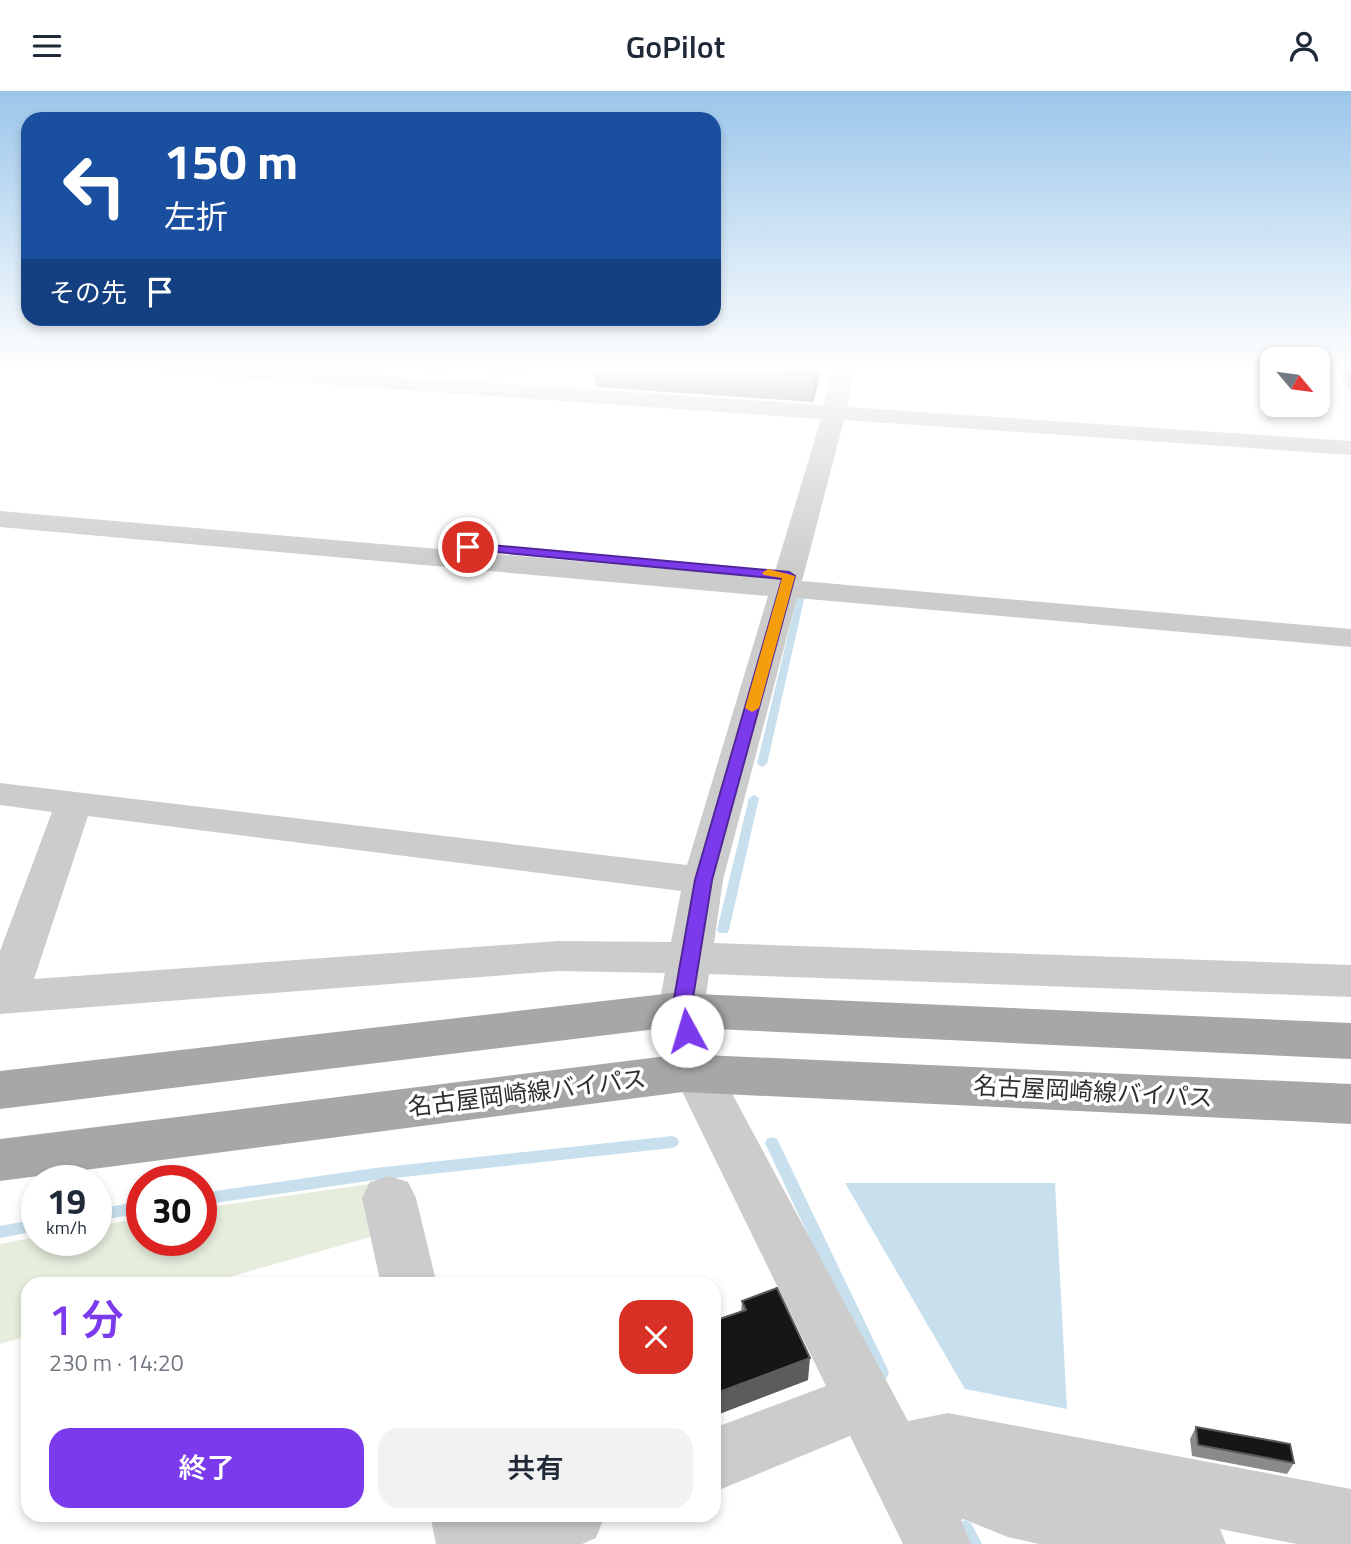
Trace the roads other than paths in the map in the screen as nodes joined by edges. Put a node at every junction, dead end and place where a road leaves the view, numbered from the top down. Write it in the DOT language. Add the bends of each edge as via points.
graph roads {
  1 [pos="828,435"];
  2 [pos="1150,435"];
  3 [pos="1351,448"];
  4 [pos="0,506"];
  5 [pos="0,519"];
  6 [pos="787,582"];
  7 [pos="1349,639"];
  8 [pos="0,794"];
  9 [pos="74,803"];
  10 [pos="703,880"];
  11 [pos="690,958"];
  12 [pos="1351,981"];
  13 [pos="2,998"];
  14 [pos="681,1010"];
  15 [pos="1351,1041"];
  16 [pos="697,1073"];
  17 [pos="0,1090"];
  18 [pos="1351,1104"];
  19 [pos="0,1160"];
  20 [pos="389,1198"];
  21 [pos="407,1277"];
  22 [pos="865,1400"];
  23 [pos="721,1457"];
  24 [pos="916,1501"];
  25 [pos="464,1522"];
  26 [pos="556,1522"];
  27 [pos="1351,1523"];
  28 [pos="469,1544"];
  29 [pos="501,1544"];
  30 [pos="1193,1544"];
  1 -- 6 [label="street"];
  2 -- 3 [label="street"];
  4 -- 6 [label="street"];
  5 -- 6 [label="street"];
  6 -- 7 [label="street"];
  6 -- 10 [label="street"];
  8 -- 9 [label="street"];
  9 -- 10 [label="street"];
  9 -- 13 [label="street"];
  10 -- 11 [label="street"];
  11 -- 12 [label="street"];
  11 -- 13 [label="street" via="558,956"];
  11 -- 14 [label="street"];
  14 -- 15 [label="main road"];
  14 -- 16 [label="street"];
  14 -- 17 [label="main road"];
  16 -- 18 [label="main road, 名古屋岡崎線バイパス"];
  16 -- 19 [label="main road, 名古屋岡崎線バイパス"];
  16 -- 22 [label="street"];
  20 -- 21 [label="street"];
  22 -- 23 [label="street"];
  22 -- 24 [label="street"];
  24 -- 27 [label="street" via="948,1444"];
  24 -- 30 [label="street" via="963,1487 1008,1505"];
  25 -- 28 [label="street"];
  26 -- 29 [label="street"];
}
